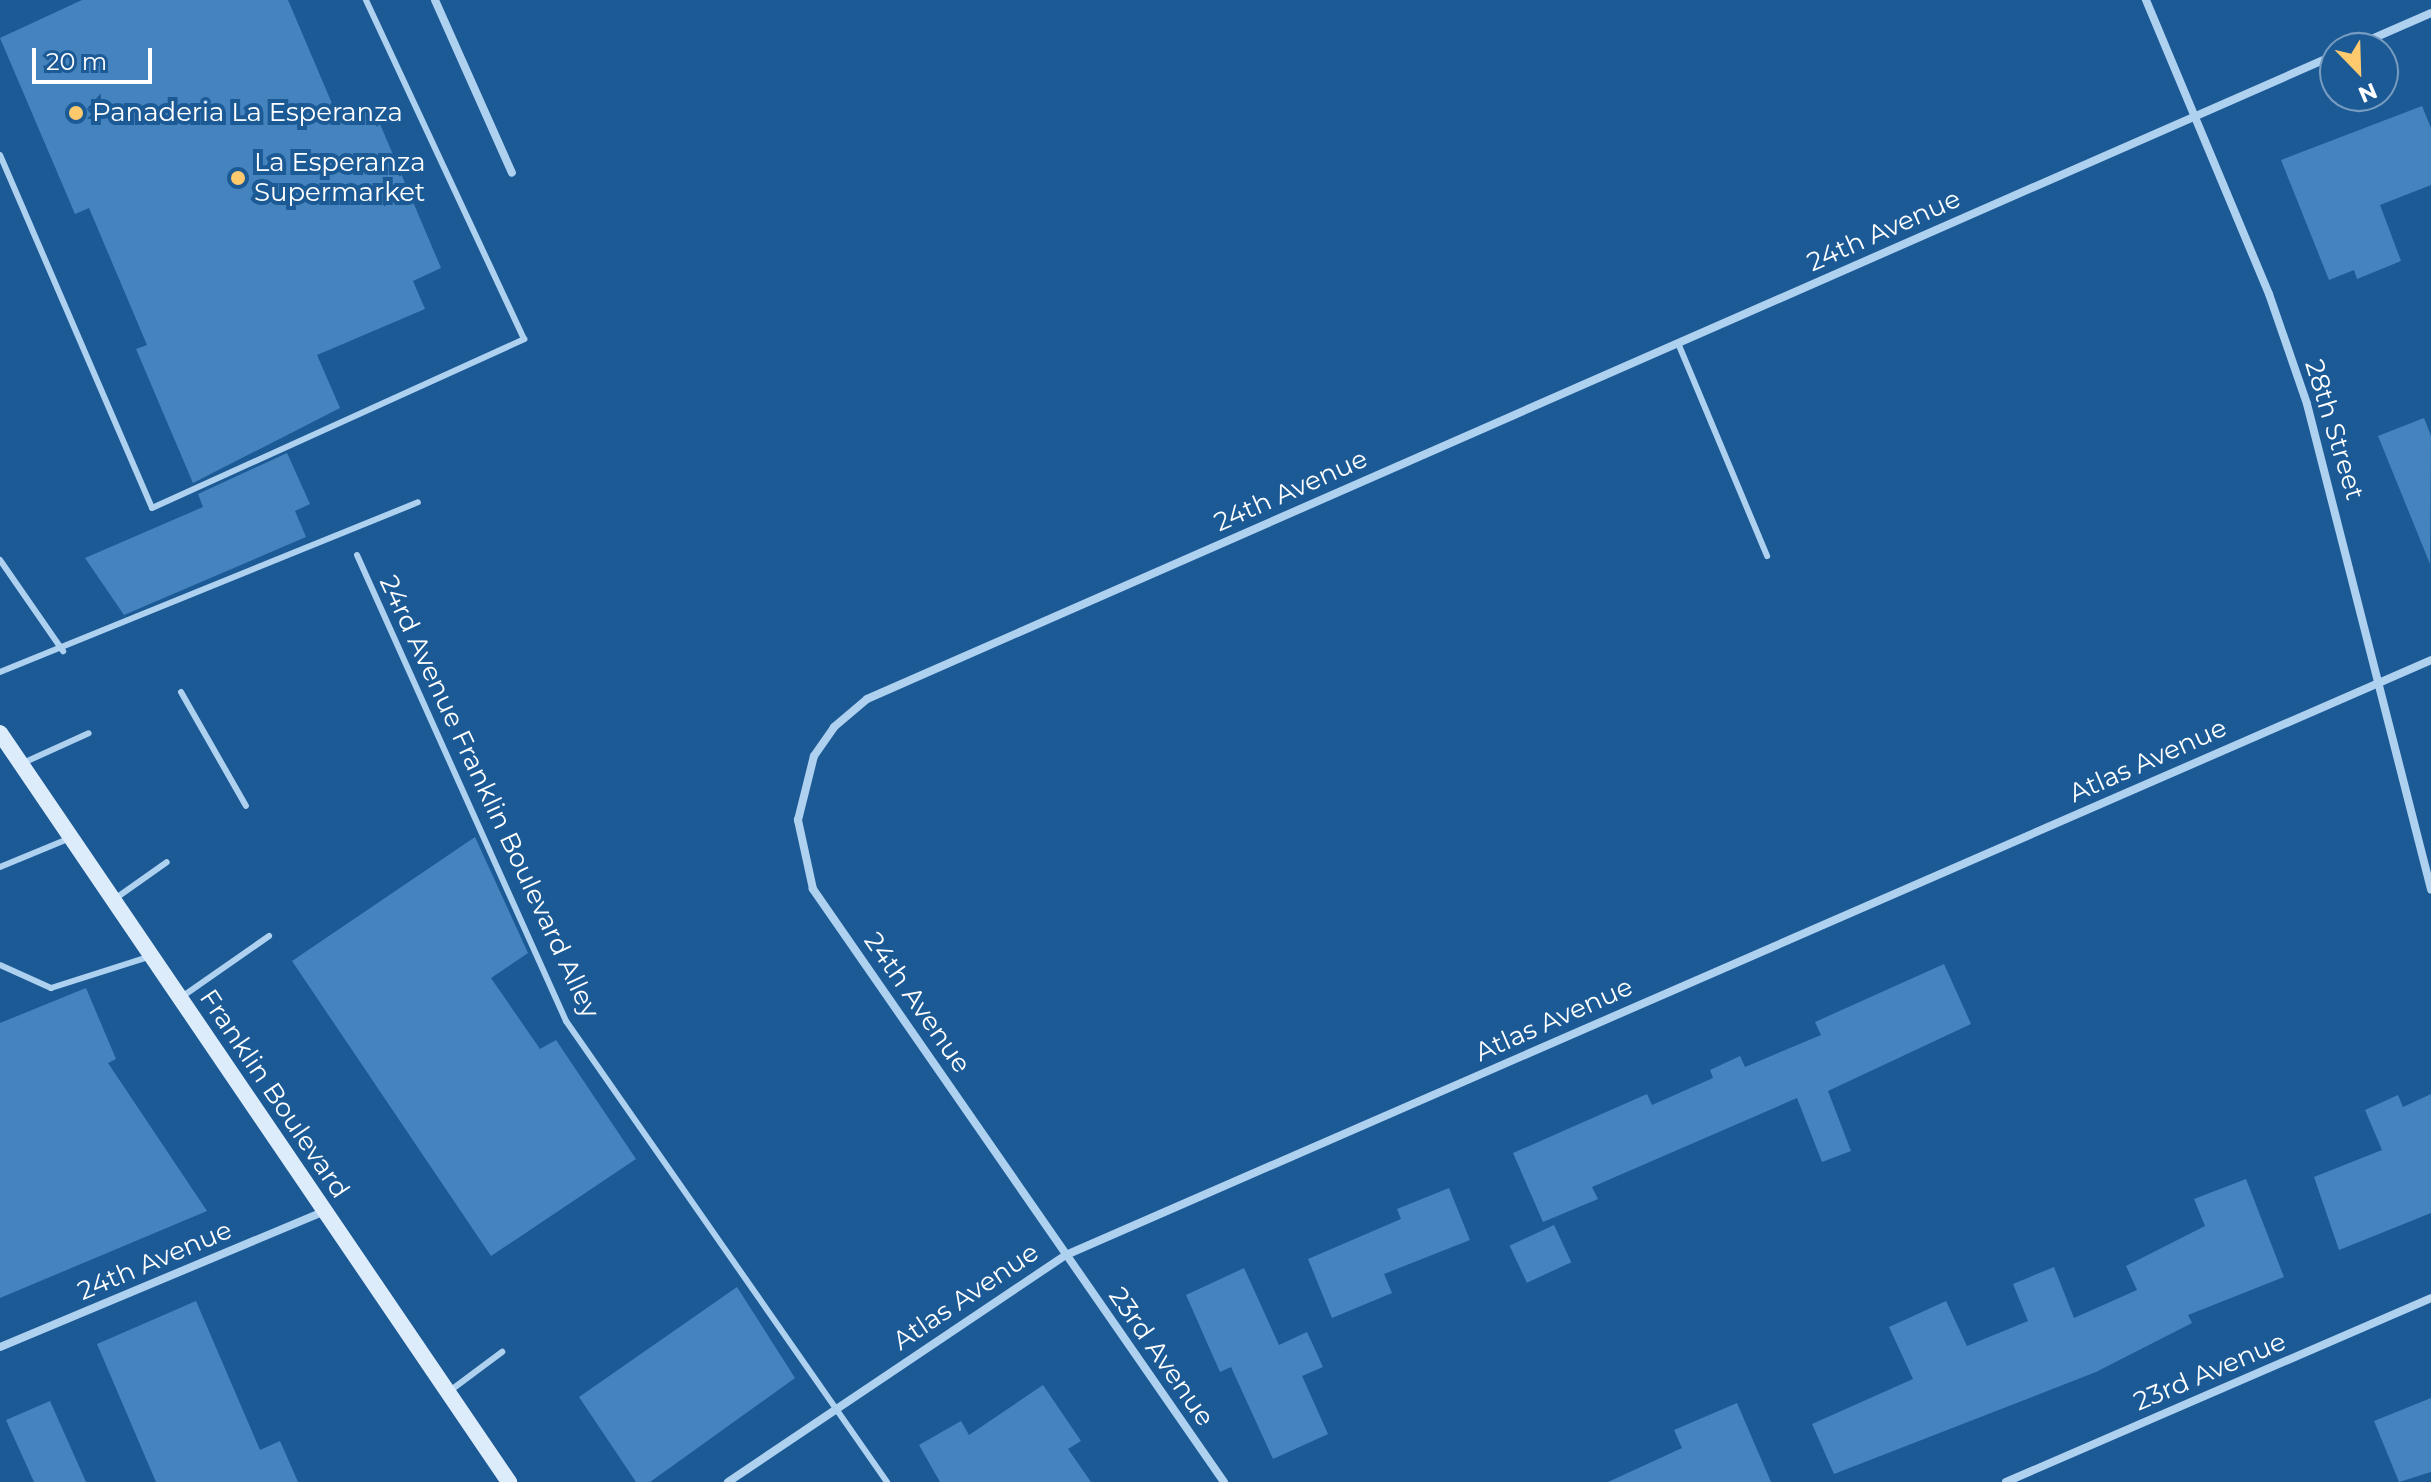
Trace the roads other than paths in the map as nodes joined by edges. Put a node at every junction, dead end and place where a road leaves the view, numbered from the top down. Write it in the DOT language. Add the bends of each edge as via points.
graph roads {
  1 [pos="366,0"];
  2 [pos="435,0"];
  3 [pos="2146,0"];
  4 [pos="2431,13"];
  5 [pos="2388,32"];
  6 [pos="2319,62"];
  7 [pos="2196,116"];
  8 [pos="0,155"];
  9 [pos="512,173"];
  10 [pos="1678,343"];
  11 [pos="418,502"];
  12 [pos="357,555"];
  13 [pos="1767,556"];
  14 [pos="0,560"];
  15 [pos="8,573"];
  16 [pos="0,576"];
  17 [pos="63,651"];
  18 [pos="2431,660"];
  19 [pos="0,672"];
  20 [pos="2376,683"];
  21 [pos="181,692"];
  22 [pos="0,733"];
  23 [pos="89,733"];
  24 [pos="21,763"];
  25 [pos="246,806"];
  26 [pos="71,837"];
  27 [pos="167,862"];
  28 [pos="0,867"];
  29 [pos="2431,889"];
  30 [pos="113,900"];
  31 [pos="269,936"];
  32 [pos="151,956"];
  33 [pos="0,965"];
  34 [pos="180,998"];
  35 [pos="325,1211"];
  36 [pos="1066,1255"];
  37 [pos="2431,1298"];
  38 [pos="0,1347"];
  39 [pos="502,1352"];
  40 [pos="448,1392"];
  41 [pos="836,1409"];
  42 [pos="509,1482"];
  43 [pos="728,1482"];
  44 [pos="887,1482"];
  45 [pos="1224,1482"];
  46 [pos="2006,1482"];
  1 -- 8 [label="lane" via="524,339 152,508"];
  2 -- 9 [label="street"];
  3 -- 7 [label="street, 28th Street"];
  4 -- 5 [label="street"];
  6 -- 7 [label="street, 24th Avenue"];
  7 -- 10 [label="street, 24th Avenue"];
  7 -- 20 [label="street, 28th Street" via="2307,404"];
  10 -- 13 [label="lane"];
  10 -- 36 [label="street, 24th Avenue" via="867,699 814,756 798,820 813,889"];
  11 -- 17 [label="lane"];
  12 -- 41 [label="lane, 24rd Avenue Franklin Boulevard Alley" via="566,1021"];
  14 -- 15 [label="lane"];
  15 -- 16 [label="lane"];
  15 -- 17 [label="lane"];
  17 -- 19 [label="lane"];
  18 -- 20 [label="street, Atlas Avenue"];
  20 -- 29 [label="street, 28th Street"];
  20 -- 36 [label="street, Atlas Avenue"];
  21 -- 25 [label="lane"];
  22 -- 24 [label="main road, Franklin Boulevard"];
  23 -- 24 [label="lane"];
  24 -- 26 [label="main road, Franklin Boulevard"];
  26 -- 28 [label="lane"];
  26 -- 30 [label="main road, Franklin Boulevard"];
  27 -- 30 [label="lane"];
  30 -- 32 [label="main road, Franklin Boulevard"];
  31 -- 34 [label="lane"];
  32 -- 33 [label="lane" via="51,988"];
  32 -- 34 [label="main road, Franklin Boulevard"];
  34 -- 35 [label="main road, Franklin Boulevard"];
  35 -- 38 [label="street, 24th Avenue"];
  35 -- 40 [label="main road, Franklin Boulevard"];
  36 -- 41 [label="street, Atlas Avenue"];
  36 -- 45 [label="street, 23rd Avenue"];
  37 -- 46 [label="street, 23rd Avenue"];
  39 -- 40 [label="lane"];
  40 -- 42 [label="main road, Franklin Boulevard"];
  41 -- 43 [label="street, Atlas Avenue"];
  41 -- 44 [label="lane, 24rd Avenue Franklin Boulevard Alley"];
}
